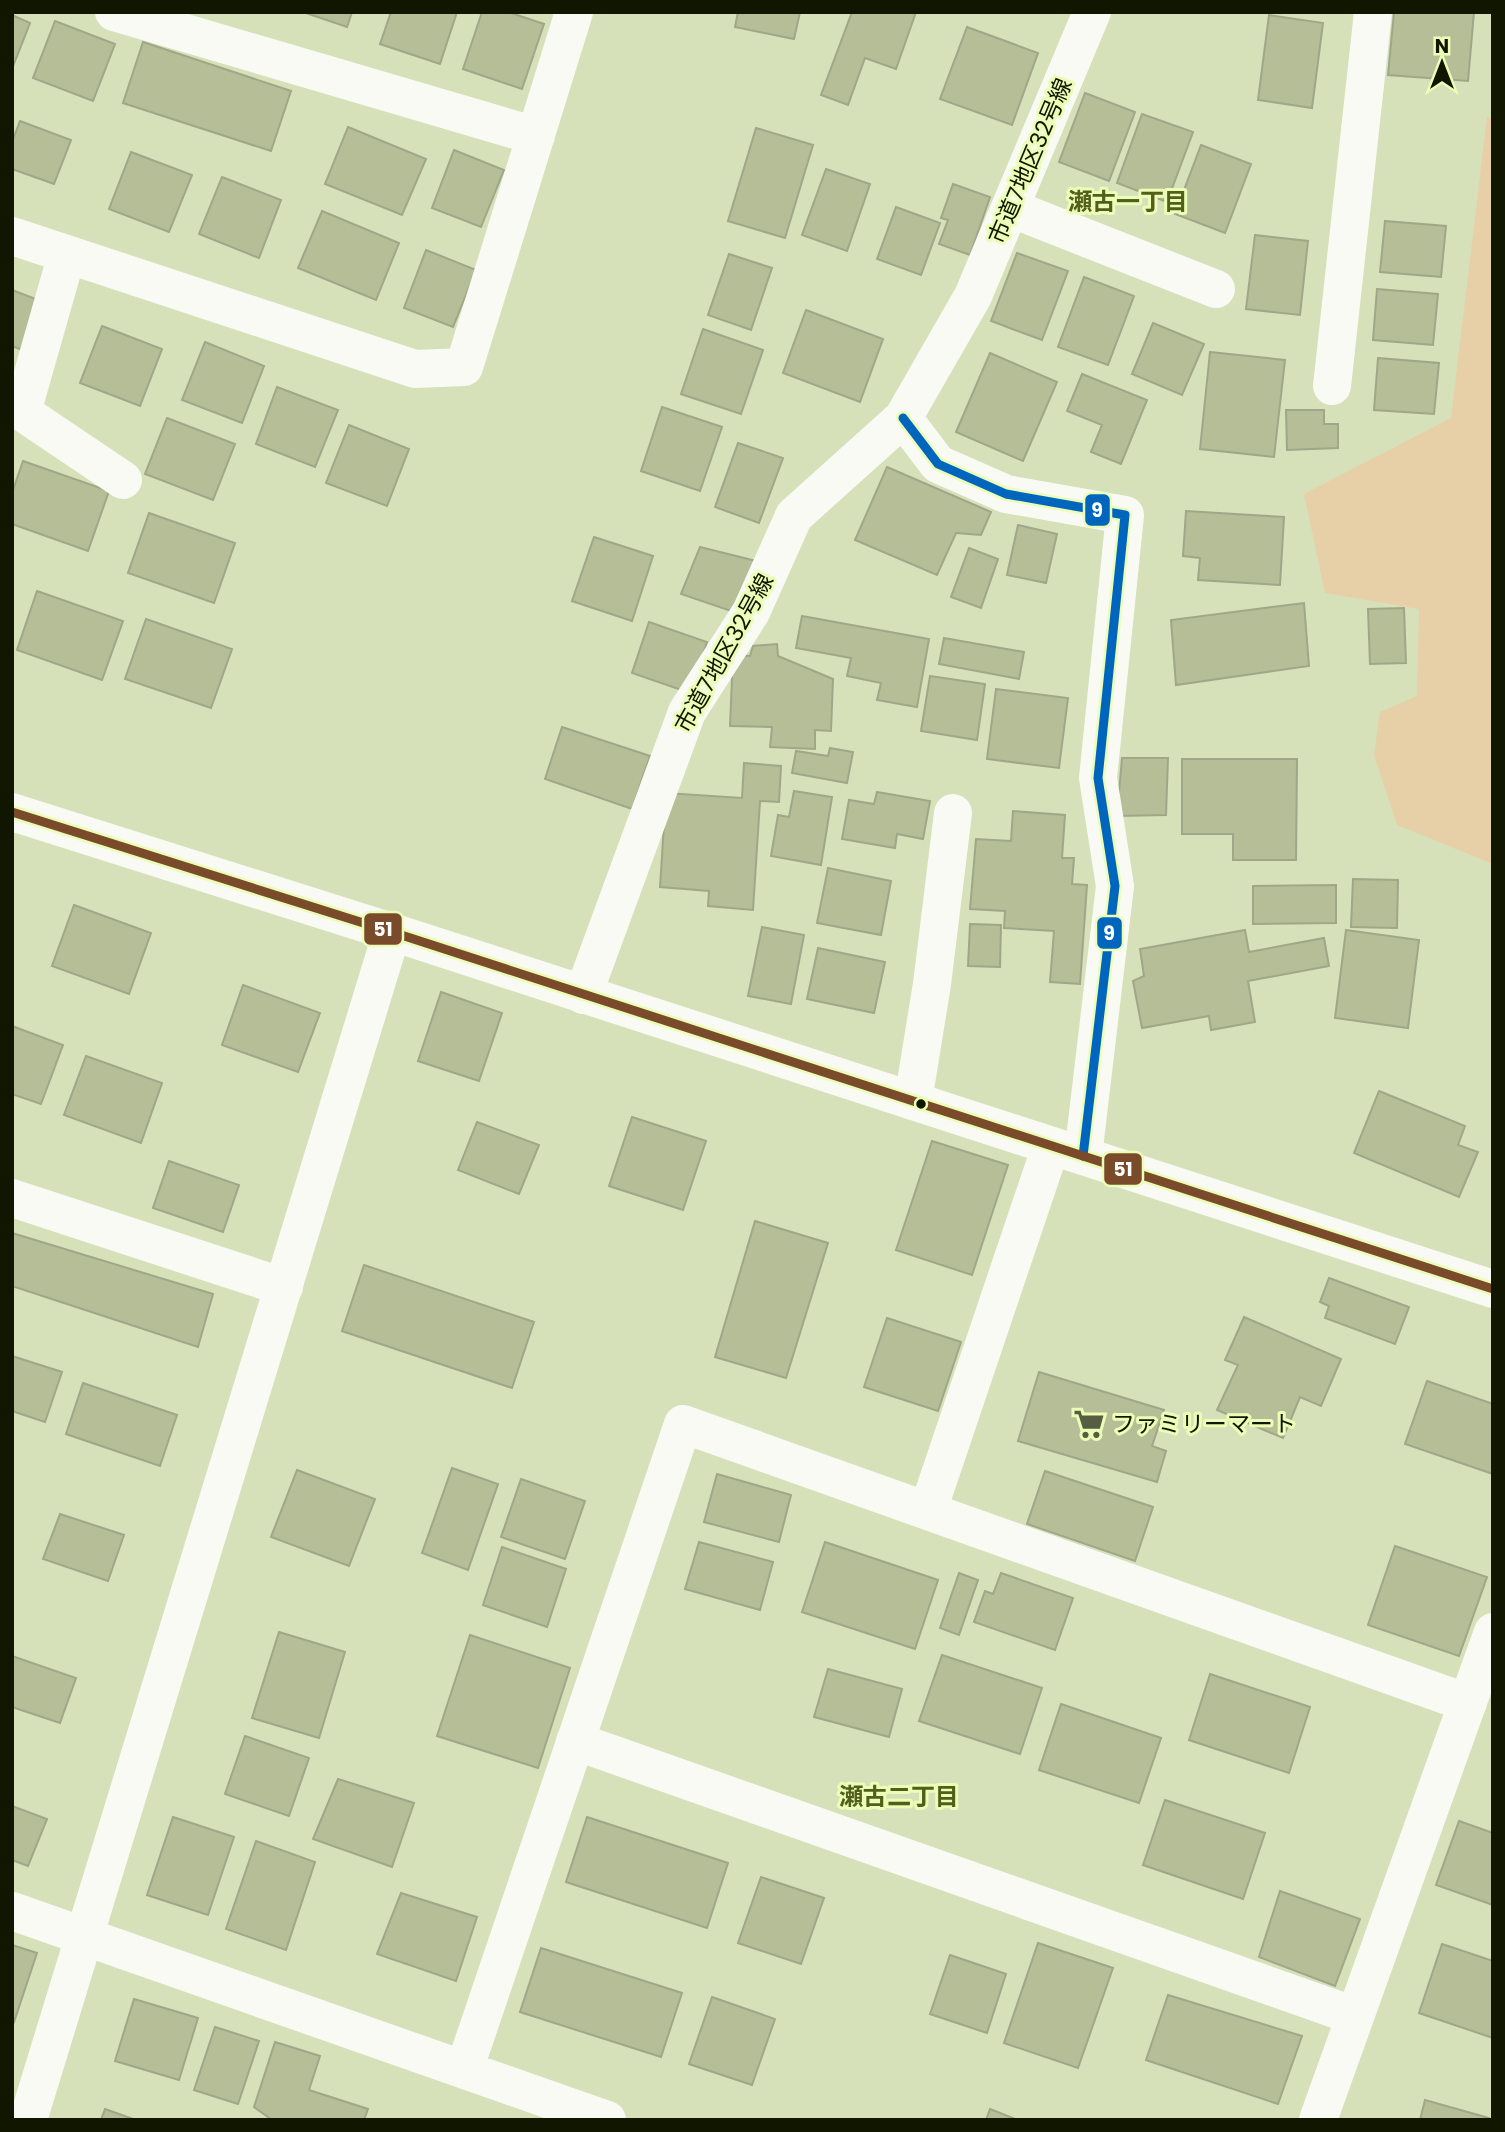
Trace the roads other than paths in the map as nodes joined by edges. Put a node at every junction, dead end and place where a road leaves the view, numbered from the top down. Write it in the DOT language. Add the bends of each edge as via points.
graph roads {
  1 [pos="114,12"];
  2 [pos="574,12"];
  3 [pos="1092,12"];
  4 [pos="1373,12"];
  5 [pos="536,136"];
  6 [pos="1010,208"];
  7 [pos="12,236"];
  8 [pos="67,254"];
  9 [pos="1216,289"];
  10 [pos="1332,386"];
  11 [pos="903,418"];
  12 [pos="123,481"];
  13 [pos="12,811"];
  14 [pos="953,813"];
  15 [pos="392,932"];
  16 [pos="583,995"];
  17 [pos="913,1101"];
  18 [pos="1067,1151"];
  19 [pos="12,1198"];
  20 [pos="284,1287"];
  21 [pos="1493,1289"];
  22 [pos="928,1510"];
  23 [pos="1493,1632"];
  24 [pos="1468,1703"];
  25 [pos="575,1741"];
  26 [pos="12,1911"];
  27 [pos="83,1936"];
  28 [pos="1355,2016"];
  29 [pos="464,2070"];
  30 [pos="28,2120"];
  31 [pos="607,2120"];
  32 [pos="1318,2120"];
  1 -- 5 [label="street"];
  2 -- 5 [label="street"];
  3 -- 6 [label="street, 市道7地区32号線"];
  4 -- 10 [label="street"];
  5 -- 8 [label="street" via="464,367 415,369"];
  6 -- 9 [label="street"];
  6 -- 11 [label="street, 市道7地区32号線" via="973,296"];
  7 -- 8 [label="street"];
  8 -- 12 [label="street" via="22,412"];
  11 -- 16 [label="street, 市道7地区32号線" via="794,516 751,612 687,712"];
  11 -- 18 [label="street" via="938,464 1006,494 1125,515 1098,778 1115,886"];
  13 -- 15 [label="street"];
  14 -- 17 [label="street"];
  15 -- 16 [label="street"];
  15 -- 20 [label="street"];
  16 -- 17 [label="street"];
  17 -- 18 [label="street"];
  18 -- 21 [label="street"];
  18 -- 22 [label="street"];
  19 -- 20 [label="street"];
  20 -- 27 [label="street"];
  22 -- 24 [label="street"];
  22 -- 25 [label="street" via="683,1424"];
  23 -- 24 [label="street"];
  24 -- 28 [label="street"];
  25 -- 28 [label="street"];
  25 -- 29 [label="street"];
  26 -- 27 [label="street"];
  27 -- 29 [label="street"];
  27 -- 30 [label="street"];
  28 -- 32 [label="street"];
  29 -- 31 [label="street"];
}
